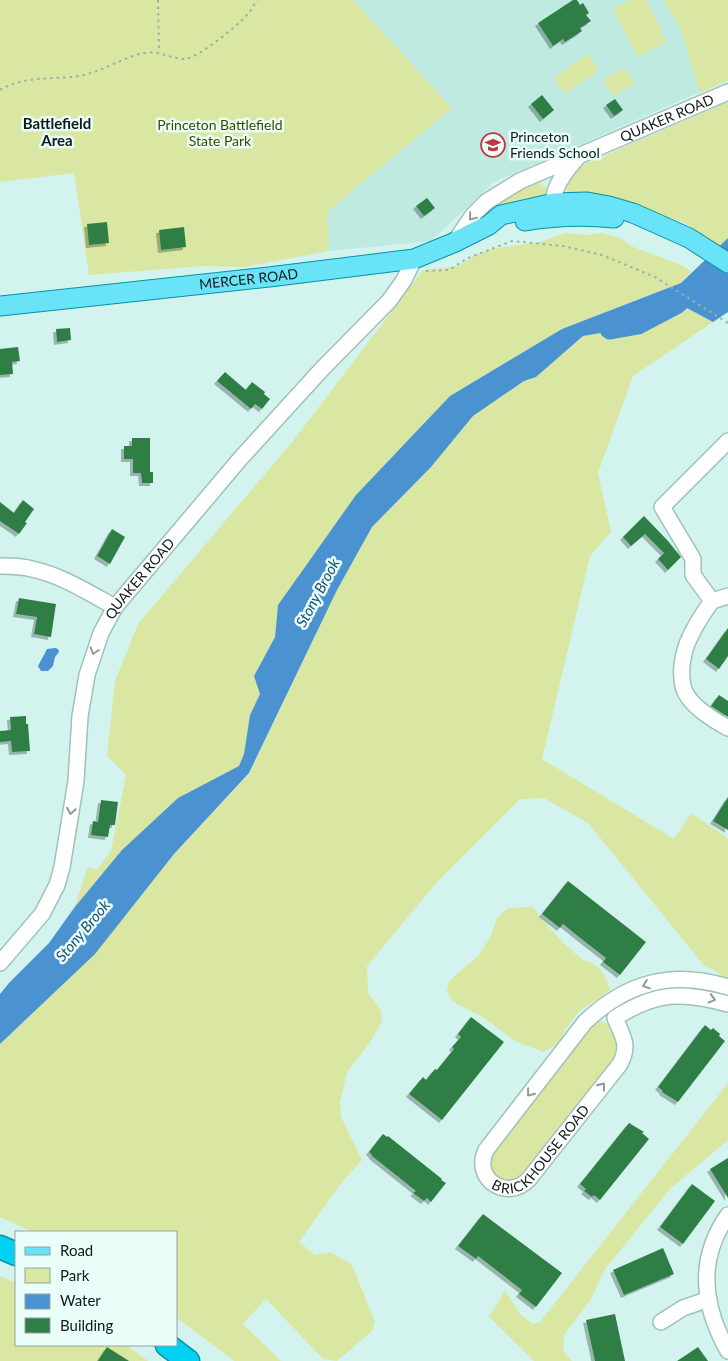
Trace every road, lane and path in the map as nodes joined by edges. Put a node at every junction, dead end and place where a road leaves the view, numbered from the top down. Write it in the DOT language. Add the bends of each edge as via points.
graph roads {
  1 [pos="158,0"];
  2 [pos="257,0"];
  3 [pos="160,52"];
  4 [pos="0,90"];
  5 [pos="728,92"];
  6 [pos="580,155"];
  7 [pos="535,174"];
  8 [pos="497,196"];
  9 [pos="551,205"];
  10 [pos="489,225"];
  11 [pos="453,243"];
  12 [pos="414,259"];
  13 [pos="728,263"];
  14 [pos="655,277"];
  15 [pos="0,306"];
  16 [pos="728,323"];
  17 [pos="728,441"];
  18 [pos="0,566"];
  19 [pos="728,596"];
  20 [pos="712,601"];
  21 [pos="115,607"];
  22 [pos="728,728"];
  23 [pos="0,963"];
  24 [pos="674,979"];
  25 [pos="728,987"];
  26 [pos="675,995"];
  27 [pos="728,1004"];
  28 [pos="602,1007"];
  29 [pos="615,1018"];
  30 [pos="728,1215"];
  31 [pos="0,1247"];
  32 [pos="15,1254"];
  33 [pos="709,1299"];
  34 [pos="660,1322"];
  35 [pos="725,1335"];
  36 [pos="728,1351"];
  1 -- 3 [label="path"];
  2 -- 3 [label="path" via="247,15 204,51 182,59"];
  3 -- 4 [label="path" via="140,54 97,72 72,77 36,78 10,84"];
  5 -- 6 [label="street, QUAKER ROAD"];
  6 -- 7 [label="street, QUAKER ROAD"];
  6 -- 9 [label="street, QUAKER ROAD" via="561,178"];
  7 -- 8 [label="street, QUAKER ROAD"];
  7 -- 9 [label="street" via="549,181"];
  8 -- 10 [label="street"];
  8 -- 11 [label="street, QUAKER ROAD, one-way" via="473,215"];
  9 -- 10 [label="main road, MERCER ROAD" via="503,225"];
  9 -- 13 [label="main road, MERCER ROAD" via="596,216 655,224 689,238"];
  10 -- 11 [label="main road, MERCER ROAD"];
  11 -- 12 [label="main road, MERCER ROAD"];
  12 -- 15 [label="main road, MERCER ROAD"];
  12 -- 21 [label="street, QUAKER ROAD" via="389,301 246,452"];
  14 -- 16 [label="path"];
  17 -- 20 [label="street" via="662,507 693,559 693,575"];
  18 -- 21 [label="street" via="32,569 52,576"];
  19 -- 20 [label="street"];
  20 -- 22 [label="street" via="689,638 682,670 683,688 688,698"];
  21 -- 23 [label="street, QUAKER ROAD, one-way" via="101,633 87,674 80,716 76,781 57,885 42,914"];
  24 -- 25 [label="street, BRICKHOUSE ROAD" via="692,979"];
  24 -- 26 [label="street"];
  24 -- 28 [label="street, BRICKHOUSE ROAD, one-way" via="643,985"];
  26 -- 27 [label="street, one-way" via="704,997"];
  26 -- 29 [label="street" via="646,1001"];
  28 -- 29 [label="street, BRICKHOUSE ROAD"];
  28 -- 29 [label="street, BRICKHOUSE ROAD, one-way" via="584,1022 486,1150 483,1170 493,1183 511,1189 524,1184 620,1064 626,1046"];
  30 -- 33 [label="street" via="715,1235 708,1256"];
  31 -- 32 [label="highway"];
  33 -- 34 [label="street" via="683,1308"];
  33 -- 35 [label="street"];
  35 -- 36 [label="street"];
}
